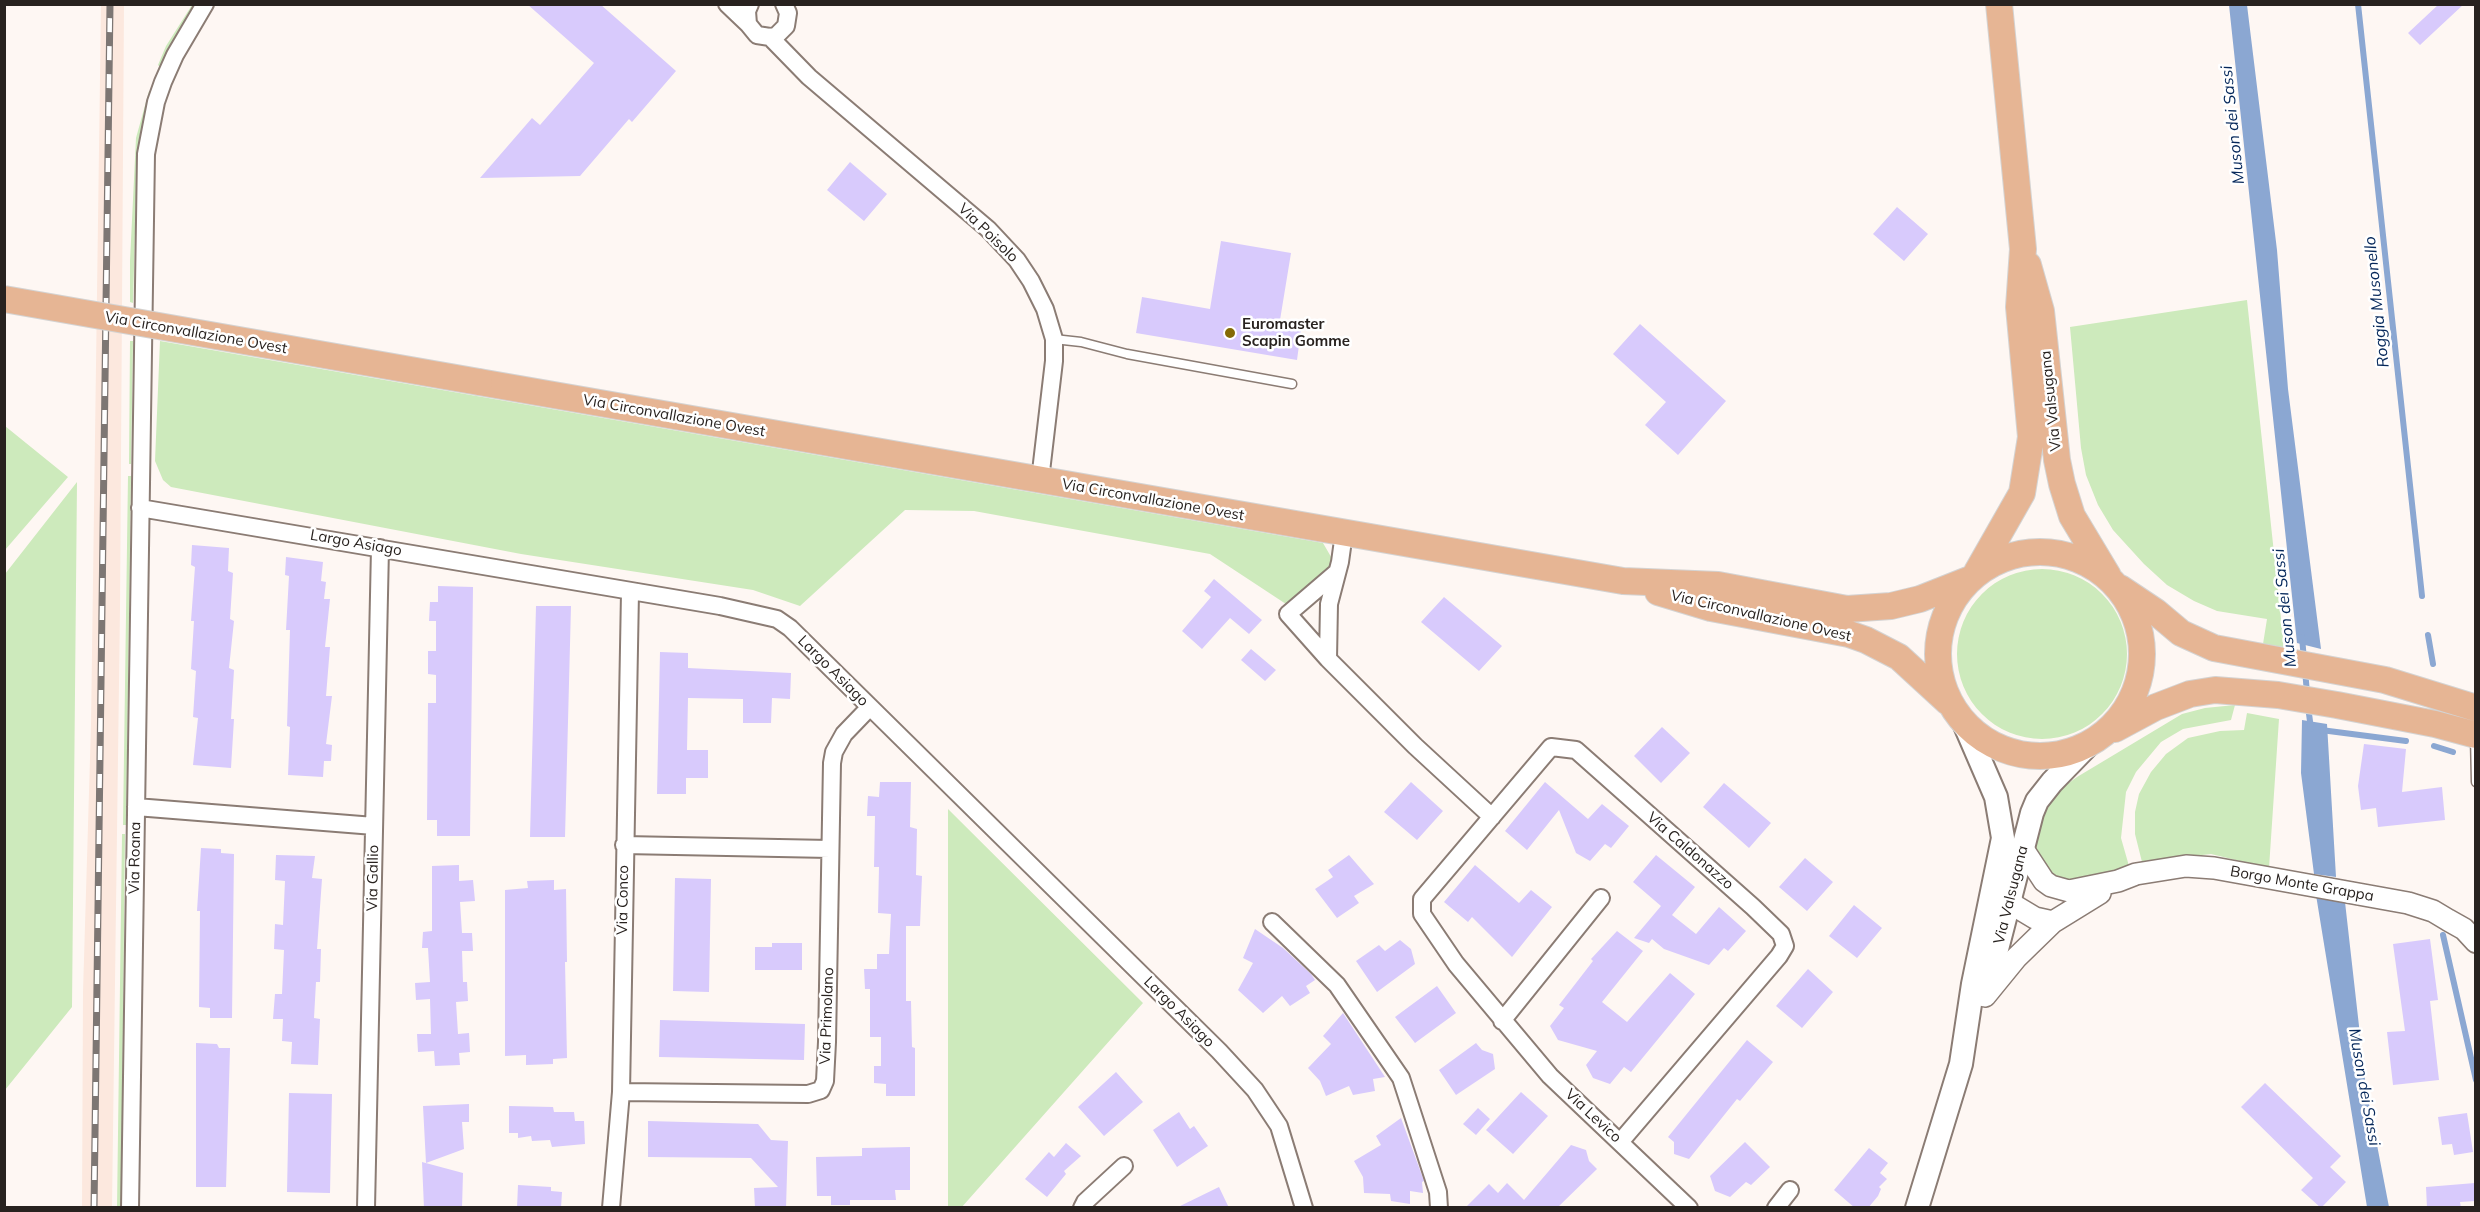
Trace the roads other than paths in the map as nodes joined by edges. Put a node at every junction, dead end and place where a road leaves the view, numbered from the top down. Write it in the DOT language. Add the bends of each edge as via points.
graph roads {
  1 [pos="205,4"];
  2 [pos="727,4"];
  3 [pos="750,4"];
  4 [pos="1999,4"];
  5 [pos="789,13"];
  6 [pos="748,24"];
  7 [pos="770,37"];
  8 [pos="787,54"];
  9 [pos="2024,249"];
  10 [pos="4,299"];
  11 [pos="1054,339"];
  12 [pos="1292,384"];
  13 [pos="1040,480"];
  14 [pos="140,508"];
  15 [pos="1344,533"];
  16 [pos="381,548"];
  17 [pos="1337,572"];
  18 [pos="1972,576"];
  19 [pos="1623,581"];
  20 [pos="2113,583"];
  21 [pos="630,592"];
  22 [pos="1328,659"];
  23 [pos="869,708"];
  24 [pos="2475,708"];
  25 [pos="1957,713"];
  26 [pos="2475,735"];
  27 [pos="2094,741"];
  28 [pos="2475,782"];
  29 [pos="136,807"];
  30 [pos="2000,816"];
  31 [pos="1492,817"];
  32 [pos="374,826"];
  33 [pos="624,846"];
  34 [pos="830,849"];
  35 [pos="2023,849"];
  36 [pos="2118,881"];
  37 [pos="1601,898"];
  38 [pos="2010,900"];
  39 [pos="1422,914"];
  40 [pos="1272,922"];
  41 [pos="2053,922"];
  42 [pos="2475,942"];
  43 [pos="1985,996"];
  44 [pos="1502,1021"];
  45 [pos="1961,1064"];
  46 [pos="621,1092"];
  47 [pos="1621,1141"];
  48 [pos="1124,1166"];
  49 [pos="1790,1190"];
  50 [pos="130,1208"];
  51 [pos="366,1208"];
  52 [pos="611,1208"];
  53 [pos="1082,1208"];
  54 [pos="1304,1208"];
  55 [pos="1439,1208"];
  56 [pos="1689,1208"];
  57 [pos="1776,1208"];
  58 [pos="1917,1208"];
  1 -- 14 [label="street, Via Roana" via="163,82 146,154"];
  2 -- 6 [label="street, Via Poisolo"];
  3 -- 6 [label="street"];
  4 -- 9 [label="main road, Via Valsugana"];
  5 -- 7 [label="street" via="776,36"];
  5 -- 8 [label="street"];
  6 -- 7 [label="street, Via Poisolo" via="757,35"];
  7 -- 8 [label="street, Via Poisolo"];
  8 -- 11 [label="street, Via Poisolo" via="988,229 1017,260 1039,294"];
  9 -- 18 [label="main road, Via Valsugana" via="2019,307 2031,421 2028,465 2016,507"];
  9 -- 20 [label="main road, Via Valsugana" via="2041,311 2062,484 2072,516"];
  10 -- 13 [label="main road, Via Circonvallazione Ovest, bridge"];
  11 -- 12 [label="lane"];
  11 -- 13 [label="street, Via Poisolo"];
  13 -- 15 [label="main road, Via Circonvallazione Ovest"];
  14 -- 16 [label="street, Largo Asiago"];
  14 -- 29 [label="street, Via Roana"];
  15 -- 17 [label="street"];
  15 -- 19 [label="main road, Via Circonvallazione Ovest"];
  16 -- 21 [label="street, Largo Asiago"];
  16 -- 32 [label="street, Via Gallio"];
  17 -- 22 [label="street" via="1329,604"];
  17 -- 22 [label="street" via="1288,614"];
  18 -- 19 [label="main road, Via Circonvallazione Ovest" via="1891,606 1847,609 1718,585"];
  18 -- 20 [label="main road, Via Circonvallazione Ovest" via="2008,556 2044,552 2080,560"];
  18 -- 25 [label="main road, Via Circonvallazione Ovest" via="1952,601 1941,626 1937,652 1940,679"];
  19 -- 25 [label="main road, Via Circonvallazione Ovest" via="1711,608 1866,640 1899,657"];
  20 -- 24 [label="main road, Via Circonvallazione Ovest" via="2181,633 2214,648 2394,682"];
  20 -- 27 [label="main road, Via Circonvallazione Ovest" via="2137,623 2142,666 2128,706 2115,724"];
  21 -- 23 [label="street, Largo Asiago" via="720,606 777,620 790,628"];
  21 -- 33 [label="street, Via Conco"];
  22 -- 31 [label="street"];
  23 -- 34 [label="street, Via Primolano" via="844,734 834,752"];
  23 -- 54 [label="street, Largo Asiago" via="1255,1090 1279,1126"];
  25 -- 27 [label="main road, Via Circonvallazione Ovest" via="1994,745 2029,756 2065,753"];
  25 -- 30 [label="main road, Via Valsugana" via="1996,797"];
  26 -- 27 [label="main road, Via Circonvallazione Ovest" via="2337,705 2215,690 2190,694 2156,707"];
  26 -- 28 [label="lane"];
  27 -- 35 [label="main road, Via Valsugana" via="2037,801"];
  29 -- 32 [label="street"];
  29 -- 50 [label="street, Via Roana"];
  30 -- 38 [label="street" via="2011,847 2003,887"];
  30 -- 45 [label="main road, Via Valsugana" via="2000,856"];
  31 -- 39 [label="street, Via Caldonazzo" via="1422,899"];
  31 -- 47 [label="street, Via Caldonazzo" via="1551,747 1576,750 1781,934 1785,945 1779,956"];
  32 -- 51 [label="street, Via Gallio"];
  33 -- 34 [label="street"];
  33 -- 46 [label="street, Via Conco"];
  34 -- 46 [label="street, Via Primolano" via="827,1042 825,1081 820,1090 808,1094"];
  35 -- 36 [label="street" via="2044,881 2059,889 2075,892"];
  35 -- 38 [label="main road, Via Valsugana"];
  36 -- 41 [label="street"];
  36 -- 42 [label="street, Borgo Monte Grappa" via="2186,866 2242,872 2408,903 2464,929"];
  37 -- 44 [label="street"];
  38 -- 41 [label="street" via="2025,913"];
  38 -- 43 [label="main road, Via Valsugana"];
  39 -- 44 [label="street, Via Levico"];
  40 -- 55 [label="street" via="1337,985 1401,1078 1438,1192"];
  41 -- 43 [label="street"];
  43 -- 45 [label="main road, Via Valsugana"];
  44 -- 47 [label="street, Via Levico" via="1550,1076"];
  45 -- 58 [label="main road, Via Valsugana"];
  46 -- 52 [label="street, Via Conco"];
  47 -- 56 [label="street, Via Levico"];
  48 -- 53 [label="street"];
  49 -- 57 [label="street"];
}
